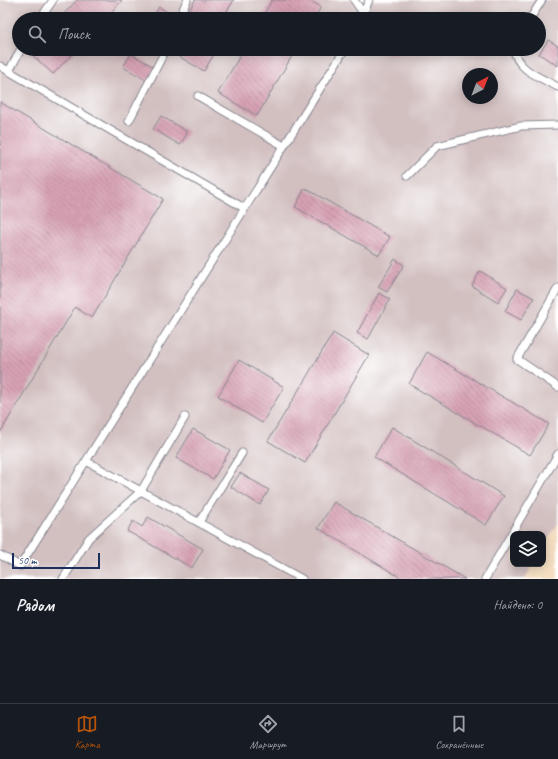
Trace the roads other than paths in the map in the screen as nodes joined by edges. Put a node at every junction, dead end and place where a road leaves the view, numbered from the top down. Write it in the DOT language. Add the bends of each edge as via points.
graph roads {
  1 [pos="53,0"];
  2 [pos="186,0"];
  3 [pos="354,0"];
  4 [pos="369,0"];
  5 [pos="542,0"];
  6 [pos="45,12"];
  7 [pos="182,12"];
  8 [pos="360,12"];
  9 [pos="364,12"];
  10 [pos="534,12"];
  11 [pos="17,56"];
  12 [pos="162,56"];
  13 [pos="341,56"];
  14 [pos="515,56"];
  15 [pos="0,66"];
  16 [pos="9,71"];
  17 [pos="558,87"];
  18 [pos="198,96"];
  19 [pos="129,121"];
  20 [pos="558,125"];
  21 [pos="284,146"];
  22 [pos="407,176"];
  23 [pos="244,208"];
  24 [pos="558,288"];
  25 [pos="558,387"];
  26 [pos="185,417"];
  27 [pos="242,453"];
  28 [pos="558,454"];
  29 [pos="86,461"];
  30 [pos="142,491"];
  31 [pos="199,522"];
  32 [pos="0,556"];
  33 [pos="63,579"];
  34 [pos="302,579"];
  35 [pos="485,579"];
  1 -- 6 [label="lane"];
  2 -- 7 [label="lane"];
  3 -- 8 [label="lane"];
  4 -- 9 [label="lane"];
  5 -- 10 [label="lane"];
  11 -- 16 [label="lane"];
  12 -- 19 [label="lane"];
  13 -- 21 [label="lane"];
  14 -- 17 [label="lane" via="523,67"];
  15 -- 16 [label="lane"];
  16 -- 23 [label="lane"];
  18 -- 21 [label="lane"];
  20 -- 22 [label="lane" via="521,126 437,146"];
  21 -- 23 [label="lane"];
  23 -- 29 [label="lane"];
  24 -- 25 [label="lane" via="517,359"];
  26 -- 30 [label="lane"];
  27 -- 31 [label="lane"];
  28 -- 35 [label="lane"];
  29 -- 30 [label="lane"];
  29 -- 32 [label="lane" via="20,566"];
  30 -- 31 [label="lane"];
  30 -- 33 [label="lane" via="90,538"];
  31 -- 34 [label="lane"];
}
